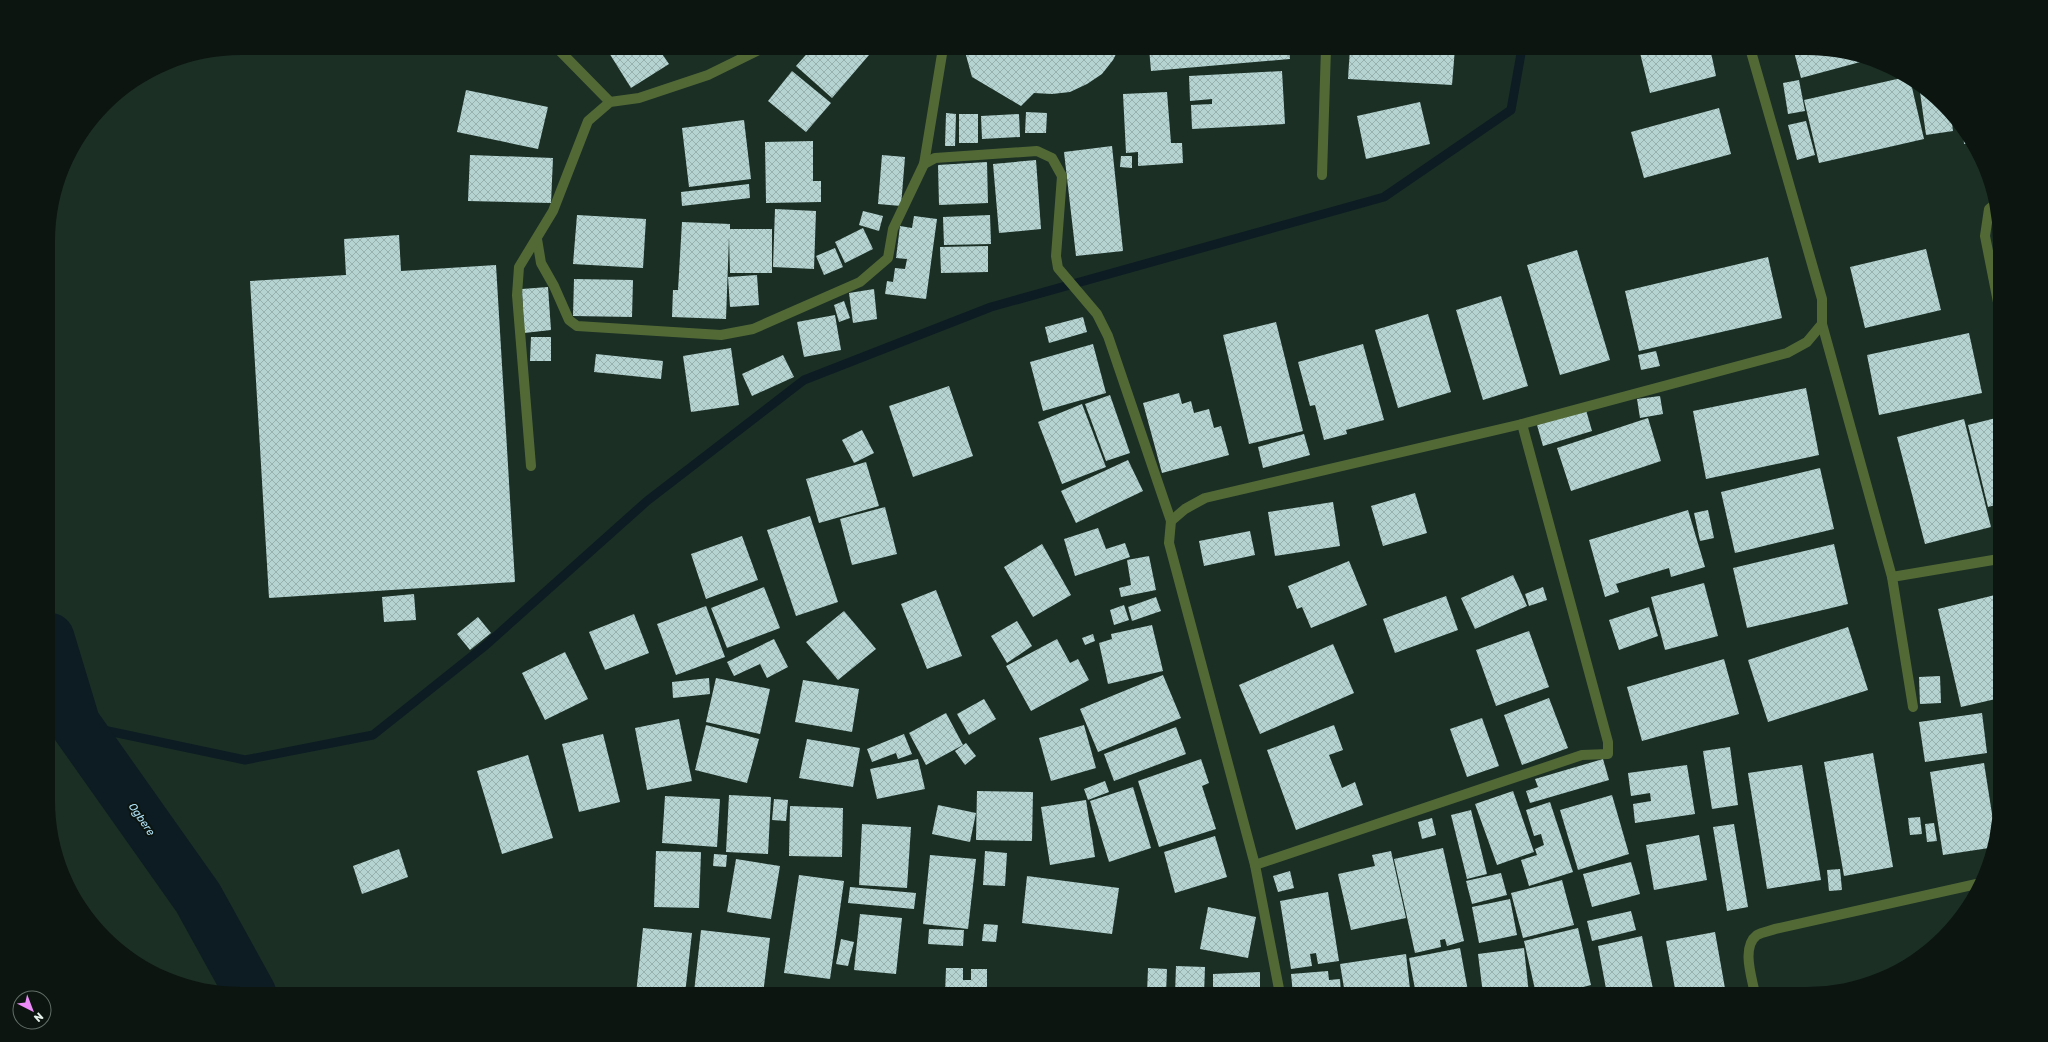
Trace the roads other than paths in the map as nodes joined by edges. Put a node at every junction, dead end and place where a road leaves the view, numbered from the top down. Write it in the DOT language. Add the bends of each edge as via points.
graph roads {
  1 [pos="564,55"];
  2 [pos="748,55"];
  3 [pos="942,55"];
  4 [pos="1326,55"];
  5 [pos="1752,55"];
  6 [pos="610,102"];
  7 [pos="924,164"];
  8 [pos="1322,175"];
  9 [pos="1990,209"];
  10 [pos="537,239"];
  11 [pos="1993,277"];
  12 [pos="1822,324"];
  13 [pos="1522,424"];
  14 [pos="530,466"];
  15 [pos="1172,521"];
  16 [pos="1993,560"];
  17 [pos="1892,577"];
  18 [pos="1913,706"];
  19 [pos="1255,865"];
  20 [pos="1973,885"];
  21 [pos="1279,987"];
  22 [pos="1754,987"];
  1 -- 6 [label="street"];
  2 -- 6 [label="street" via="708,74 639,98"];
  3 -- 7 [label="street"];
  4 -- 8 [label="street"];
  5 -- 12 [label="street" via="1822,299"];
  6 -- 10 [label="street" via="588,122 553,211"];
  7 -- 10 [label="street" via="894,229 888,258 860,282 753,330 721,335 577,326 569,320 541,263"];
  7 -- 15 [label="street" via="935,158 1037,151 1052,158 1062,176 1056,256 1058,268 1097,314 1108,336"];
  9 -- 11 [label="street" via="1985,236"];
  10 -- 14 [label="street" via="519,267 517,295"];
  12 -- 13 [label="street" via="1807,342 1787,353"];
  12 -- 17 [label="street"];
  13 -- 15 [label="street" via="1205,498 1185,509"];
  13 -- 19 [label="street" via="1608,742 1608,754 1582,755"];
  15 -- 19 [label="street" via="1169,543"];
  16 -- 17 [label="street"];
  17 -- 18 [label="street"];
  19 -- 21 [label="street"];
  20 -- 22 [label="street" via="1775,928 1757,936 1749,947 1749,966"];
}
